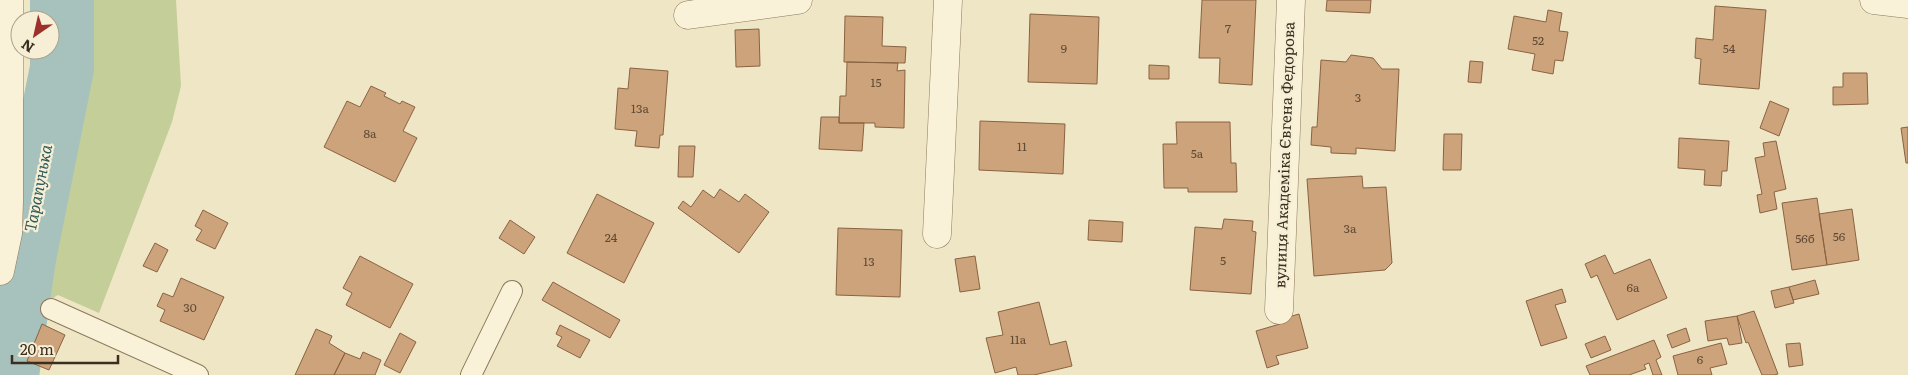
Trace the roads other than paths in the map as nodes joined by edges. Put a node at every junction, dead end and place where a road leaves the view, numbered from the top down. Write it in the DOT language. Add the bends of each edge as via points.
graph roads {
  1 [pos="9,0"];
  2 [pos="798,0"];
  3 [pos="948,0"];
  4 [pos="1291,0"];
  5 [pos="1874,0"];
  6 [pos="1908,4"];
  7 [pos="688,15"];
  8 [pos="938,234"];
  9 [pos="0,271"];
  10 [pos="512,291"];
  11 [pos="51,309"];
  12 [pos="1279,310"];
  13 [pos="198,375"];
  14 [pos="471,375"];
  1 -- 9 [label="street" via="8,234"];
  2 -- 7 [label="street"];
  3 -- 8 [label="street"];
  4 -- 12 [label="street, вулиця Академіка Євгена Федорова"];
  5 -- 6 [label="street"];
  10 -- 14 [label="lane"];
  11 -- 13 [label="lane"];
}
